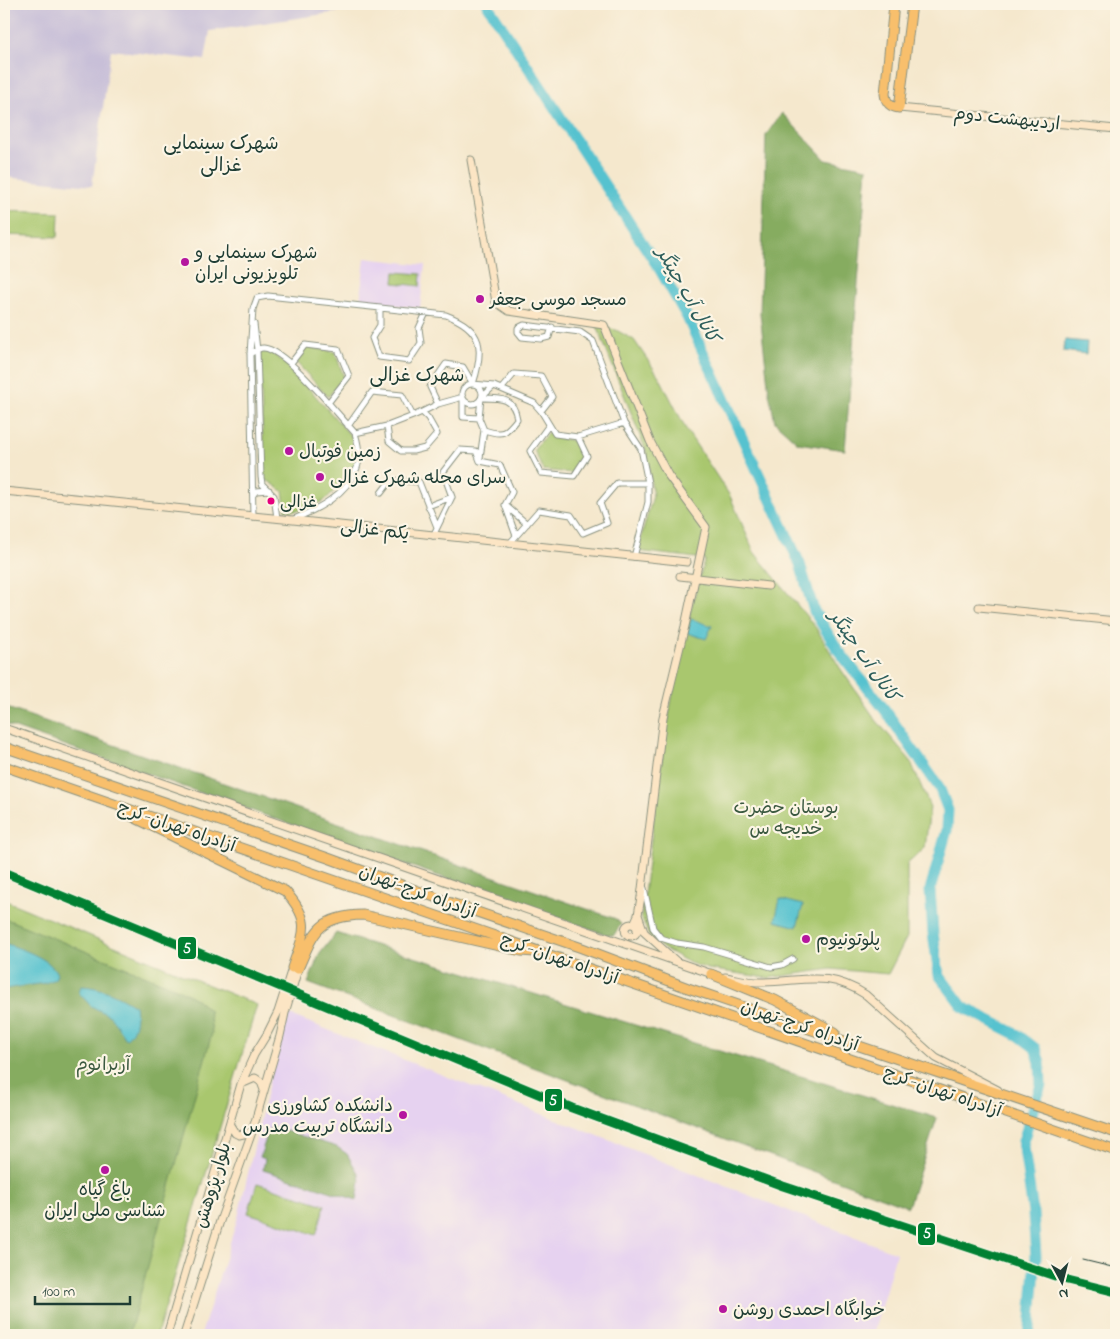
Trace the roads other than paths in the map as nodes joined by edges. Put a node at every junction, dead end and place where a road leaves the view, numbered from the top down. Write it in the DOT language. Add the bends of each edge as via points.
graph roads {
  1 [pos="894,4"];
  2 [pos="912,4"];
  3 [pos="899,108"];
  4 [pos="1116,129"];
  5 [pos="471,160"];
  6 [pos="380,308"];
  7 [pos="252,309"];
  8 [pos="426,312"];
  9 [pos="552,328"];
  10 [pos="257,350"];
  11 [pos="250,354"];
  12 [pos="291,363"];
  13 [pos="473,384"];
  14 [pos="494,386"];
  15 [pos="502,388"];
  16 [pos="462,397"];
  17 [pos="481,398"];
  18 [pos="328,403"];
  19 [pos="438,404"];
  20 [pos="541,411"];
  21 [pos="422,412"];
  22 [pos="413,416"];
  23 [pos="479,418"];
  24 [pos="624,424"];
  25 [pos="549,425"];
  26 [pos="348,426"];
  27 [pos="387,426"];
  28 [pos="484,430"];
  29 [pos="355,433"];
  30 [pos="578,437"];
  31 [pos="260,452"];
  32 [pos="252,453"];
  33 [pos="480,461"];
  34 [pos="648,483"];
  35 [pos="269,490"];
  36 [pos="4,491"];
  37 [pos="381,493"];
  38 [pos="253,495"];
  39 [pos="452,497"];
  40 [pos="505,505"];
  41 [pos="428,506"];
  42 [pos="253,517"];
  43 [pos="277,518"];
  44 [pos="293,520"];
  45 [pos="526,524"];
  46 [pos="437,527"];
  47 [pos="433,536"];
  48 [pos="516,536"];
  49 [pos="510,544"];
  50 [pos="634,557"];
  51 [pos="687,562"];
  52 [pos="680,576"];
  53 [pos="696,578"];
  54 [pos="768,586"];
  55 [pos="979,607"];
  56 [pos="1116,621"];
  57 [pos="4,728"];
  58 [pos="4,748"];
  59 [pos="4,766"];
  60 [pos="94,797"];
  61 [pos="643,881"];
  62 [pos="638,915"];
  63 [pos="630,934"];
  64 [pos="619,942"];
  65 [pos="636,948"];
  66 [pos="548,953"];
  67 [pos="793,959"];
  68 [pos="678,963"];
  69 [pos="295,968"];
  70 [pos="711,974"];
  71 [pos="281,1013"];
  72 [pos="860,1045"];
  73 [pos="241,1084"];
  74 [pos="264,1090"];
  75 [pos="1016,1098"];
  76 [pos="230,1125"];
  77 [pos="252,1132"];
  78 [pos="1116,1132"];
  79 [pos="1116,1151"];
  80 [pos="167,1335"];
  81 [pos="184,1335"];
  1 -- 3 [label="highway" via="885,94 888,104"];
  2 -- 3 [label="highway"];
  3 -- 4 [label="street, اردیبهشت دوم"];
  5 -- 53 [label="street" via="496,302 509,311 604,325 650,440 668,475 706,527"];
  6 -- 7 [label="street" via="268,296 257,298"];
  6 -- 8 [label="street"];
  6 -- 8 [label="street" via="380,325 372,338 379,357 409,361 421,343 419,328"];
  7 -- 10 [label="street"];
  7 -- 11 [label="street"];
  8 -- 13 [label="street" via="456,318 475,336 481,353"];
  9 -- 9 [label="street" via="524,325 518,328 518,332 522,337 541,339 549,337"];
  9 -- 24 [label="street" via="580,332 592,341"];
  10 -- 11 [label="street"];
  10 -- 12 [label="street" via="268,349"];
  10 -- 31 [label="street"];
  11 -- 32 [label="street"];
  12 -- 18 [label="street"];
  12 -- 18 [label="street" via="305,345 338,349 350,376"];
  13 -- 14 [label="street"];
  13 -- 16 [label="street" via="464,388"];
  13 -- 17 [label="street" via="480,389"];
  13 -- 19 [label="street" via="463,367 446,364 430,387"];
  14 -- 15 [label="street"];
  14 -- 17 [label="street"];
  15 -- 20 [label="street" via="534,403"];
  15 -- 20 [label="street" via="514,374 541,376 552,397"];
  16 -- 17 [label="street" via="469,404"];
  16 -- 19 [label="street"];
  16 -- 23 [label="street" via="463,417"];
  17 -- 23 [label="street"];
  17 -- 28 [label="street" via="500,398 509,402 516,410 517,419 502,433"];
  18 -- 26 [label="street"];
  19 -- 21 [label="street"];
  20 -- 25 [label="street"];
  21 -- 22 [label="street"];
  21 -- 27 [label="street" via="437,434 425,448 401,451 389,440"];
  22 -- 26 [label="street" via="402,395 372,392"];
  22 -- 27 [label="street"];
  23 -- 28 [label="street"];
  24 -- 30 [label="street"];
  24 -- 34 [label="street" via="641,449"];
  25 -- 30 [label="street" via="555,434"];
  25 -- 30 [label="street" via="530,451 541,473 574,476 587,456"];
  26 -- 29 [label="street"];
  27 -- 29 [label="street"];
  28 -- 33 [label="street"];
  29 -- 44 [label="street" via="358,467 351,478 325,505"];
  31 -- 32 [label="street"];
  31 -- 35 [label="street" via="262,484"];
  32 -- 38 [label="street"];
  33 -- 39 [label="street" via="476,451 460,450 443,472"];
  33 -- 40 [label="street" via="500,465 512,492"];
  34 -- 45 [label="street" via="617,483 600,503 607,523 583,533 572,515 539,510"];
  34 -- 50 [label="street" via="648,502"];
  35 -- 38 [label="street" via="256,491"];
  35 -- 43 [label="street" via="274,496"];
  36 -- 42 [label="street, یکم غزالی"];
  37 -- 41 [label="street" via="391,480 419,482"];
  38 -- 42 [label="street"];
  39 -- 41 [label="street"];
  39 -- 46 [label="street"];
  40 -- 45 [label="street"];
  40 -- 48 [label="street"];
  41 -- 46 [label="street"];
  42 -- 43 [label="street, یکم غزالی"];
  43 -- 44 [label="street, یکم غزالی"];
  44 -- 47 [label="street, یکم غزالی"];
  45 -- 48 [label="street"];
  46 -- 47 [label="street"];
  47 -- 49 [label="street, یکم غزالی"];
  48 -- 49 [label="street"];
  49 -- 50 [label="street, یکم غزالی"];
  50 -- 51 [label="street, یکم غزالی"];
  52 -- 53 [label="street"];
  53 -- 54 [label="street"];
  53 -- 61 [label="street" via="663,717"];
  55 -- 56 [label="street"];
  57 -- 64 [label="street"];
  58 -- 72 [label="highway, آزادراه کرج-تهران" via="328,858 688,988"];
  59 -- 60 [label="highway, آزادراه تهران-کرج"];
  60 -- 66 [label="highway, آزادراه تهران-کرج"];
  60 -- 69 [label="highway" via="285,892 298,907 304,929"];
  61 -- 62 [label="street"];
  61 -- 67 [label="street" via="653,928 661,938 771,967"];
  62 -- 63 [label="street" via="634,924 627,926"];
  62 -- 68 [label="street" via="644,932"];
  63 -- 64 [label="street"];
  63 -- 65 [label="street"];
  64 -- 65 [label="street"];
  65 -- 68 [label="street"];
  66 -- 69 [label="highway" via="521,951 363,915 348,915 335,918 312,936"];
  66 -- 79 [label="highway, آزادراه تهران-کرج"];
  68 -- 70 [label="street"];
  69 -- 71 [label="street"];
  70 -- 72 [label="highway" via="775,1000"];
  70 -- 75 [label="street" via="755,982 817,977 856,988 936,1058"];
  71 -- 73 [label="street, بلوار پژوهش" via="254,1055"];
  71 -- 74 [label="street, بلوار پژوهش"];
  72 -- 75 [label="highway, آزادراه کرج-تهران"];
  73 -- 74 [label="street" via="255,1078"];
  73 -- 76 [label="street, بلوار پژوهش"];
  74 -- 77 [label="street, بلوار پژوهش"];
  75 -- 78 [label="highway, آزادراه کرج-تهران"];
  76 -- 77 [label="street" via="239,1135"];
  76 -- 80 [label="street, بلوار پژوهش"];
  77 -- 81 [label="street, بلوار پژوهش"];
}
